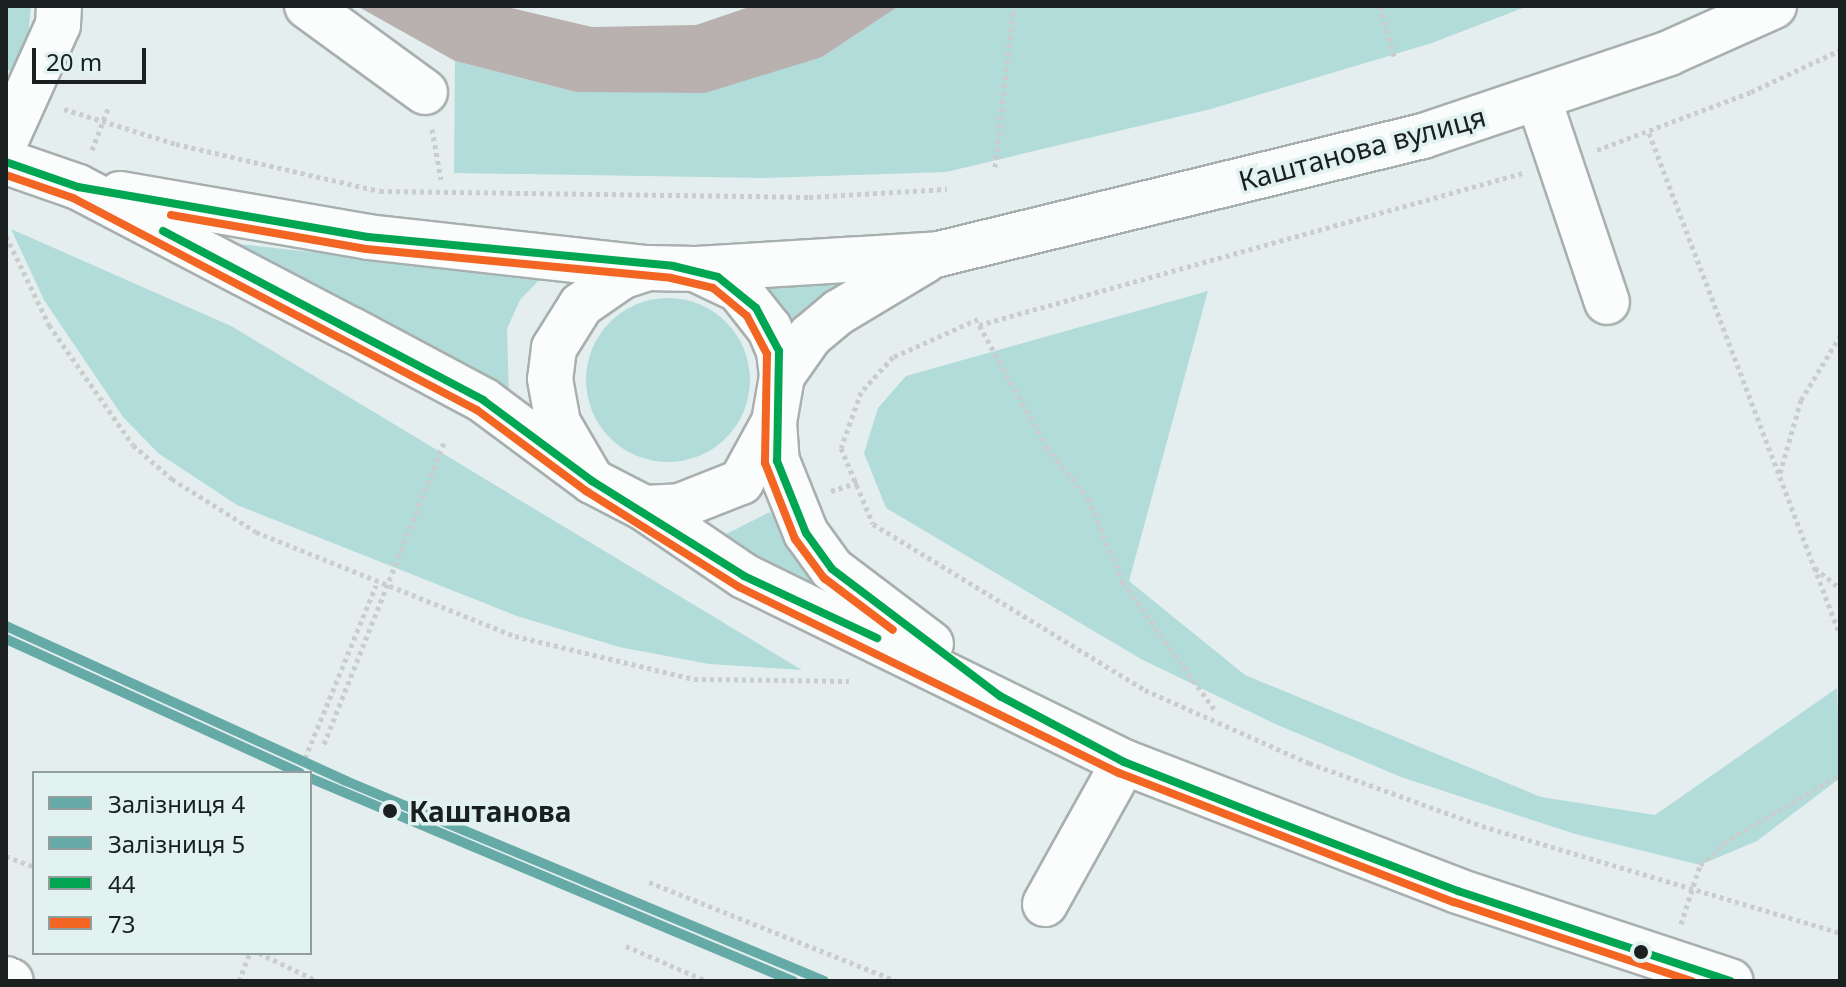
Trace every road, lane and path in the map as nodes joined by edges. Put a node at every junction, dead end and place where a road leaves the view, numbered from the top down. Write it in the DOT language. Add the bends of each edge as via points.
graph roads {
  1 [pos="59,6"];
  2 [pos="307,6"];
  3 [pos="1014,6"];
  4 [pos="1380,6"];
  5 [pos="1774,6"];
  6 [pos="1840,50"];
  7 [pos="1395,60"];
  8 [pos="425,92"];
  9 [pos="26,97"];
  10 [pos="1539,100"];
  11 [pos="109,106"];
  12 [pos="103,121"];
  13 [pos="1649,133"];
  14 [pos="6,140"];
  15 [pos="6,162"];
  16 [pos="1558,163"];
  17 [pos="995,167"];
  18 [pos="85,169"];
  19 [pos="441,179"];
  20 [pos="947,189"];
  21 [pos="6,236"];
  22 [pos="939,254"];
  23 [pos="648,268"];
  24 [pos="695,269"];
  25 [pos="1607,302"];
  26 [pos="978,319"];
  27 [pos="1840,336"];
  28 [pos="782,376"];
  29 [pos="774,422"];
  30 [pos="444,442"];
  31 [pos="1780,475"];
  32 [pos="592,481"];
  33 [pos="859,482"];
  34 [pos="851,484"];
  35 [pos="822,494"];
  36 [pos="644,508"];
  37 [pos="1814,567"];
  38 [pos="376,585"];
  39 [pos="1840,588"];
  40 [pos="1840,635"];
  41 [pos="849,681"];
  42 [pos="1000,696"];
  43 [pos="1214,709"];
  44 [pos="324,744"];
  45 [pos="1124,762"];
  46 [pos="300,771"];
  47 [pos="1840,775"];
  48 [pos="6,856"];
  49 [pos="32,866"];
  50 [pos="649,882"];
  51 [pos="1693,888"];
  52 [pos="1045,904"];
  53 [pos="1679,929"];
  54 [pos="1840,933"];
  55 [pos="626,946"];
  56 [pos="249,955"];
  57 [pos="263,955"];
  58 [pos="239,981"];
  59 [pos="317,981"];
  60 [pos="707,981"];
  61 [pos="897,981"];
  62 [pos="1730,981"];
  1 -- 9 [label="street" via="58,25"];
  2 -- 8 [label="street"];
  3 -- 17 [label="path"];
  4 -- 7 [label="path"];
  5 -- 10 [label="street, Каштанова вулиця" via="1669,53"];
  6 -- 13 [label="path"];
  8 -- 19 [label="path"];
  9 -- 12 [label="path"];
  9 -- 14 [label="street"];
  10 -- 16 [label="street"];
  10 -- 22 [label="street, Каштанова вулиця" via="1423,136"];
  11 -- 12 [label="path"];
  12 -- 18 [label="path"];
  12 -- 20 [label="path" via="380,191 809,197"];
  13 -- 16 [label="path"];
  13 -- 31 [label="path"];
  15 -- 18 [label="street"];
  16 -- 25 [label="street"];
  16 -- 43 [label="path" via="979,325 1047,448 1089,500 1123,583"];
  18 -- 23 [label="street" via="368,237"];
  18 -- 32 [label="street" via="483,400"];
  21 -- 38 [label="path, bridge" via="49,325 133,445 172,479 256,532"];
  22 -- 24 [label="street, Каштанова вулиця"];
  22 -- 28 [label="street, Каштанова вулиця" via="839,312 810,336"];
  23 -- 24 [label="street"];
  23 -- 32 [label="street" via="623,276 581,305 554,348 550,379 558,423"];
  24 -- 28 [label="street" via="739,290 756,308 779,351"];
  26 -- 34 [label="path" via="893,357 861,392 841,448"];
  27 -- 31 [label="path" via="1801,400"];
  28 -- 29 [label="street"];
  29 -- 36 [label="street" via="741,482 680,506"];
  29 -- 42 [label="street" via="777,461 794,508 832,569"];
  30 -- 44 [label="path"];
  31 -- 37 [label="path"];
  32 -- 36 [label="street"];
  33 -- 34 [label="path"];
  34 -- 35 [label="path"];
  34 -- 51 [label="path" via="873,524 1145,690 1309,763 1439,810"];
  36 -- 42 [label="street" via="744,576"];
  37 -- 39 [label="path"];
  37 -- 40 [label="path"];
  38 -- 41 [label="path, bridge" via="515,636 694,679"];
  38 -- 46 [label="path"];
  42 -- 45 [label="street"];
  45 -- 52 [label="street"];
  45 -- 62 [label="street" via="1458,891"];
  47 -- 51 [label="path" via="1730,839 1700,865"];
  48 -- 49 [label="path"];
  50 -- 61 [label="path"];
  51 -- 53 [label="path"];
  51 -- 54 [label="path"];
  55 -- 60 [label="path"];
  56 -- 58 [label="path"];
  57 -- 59 [label="path"];
}
